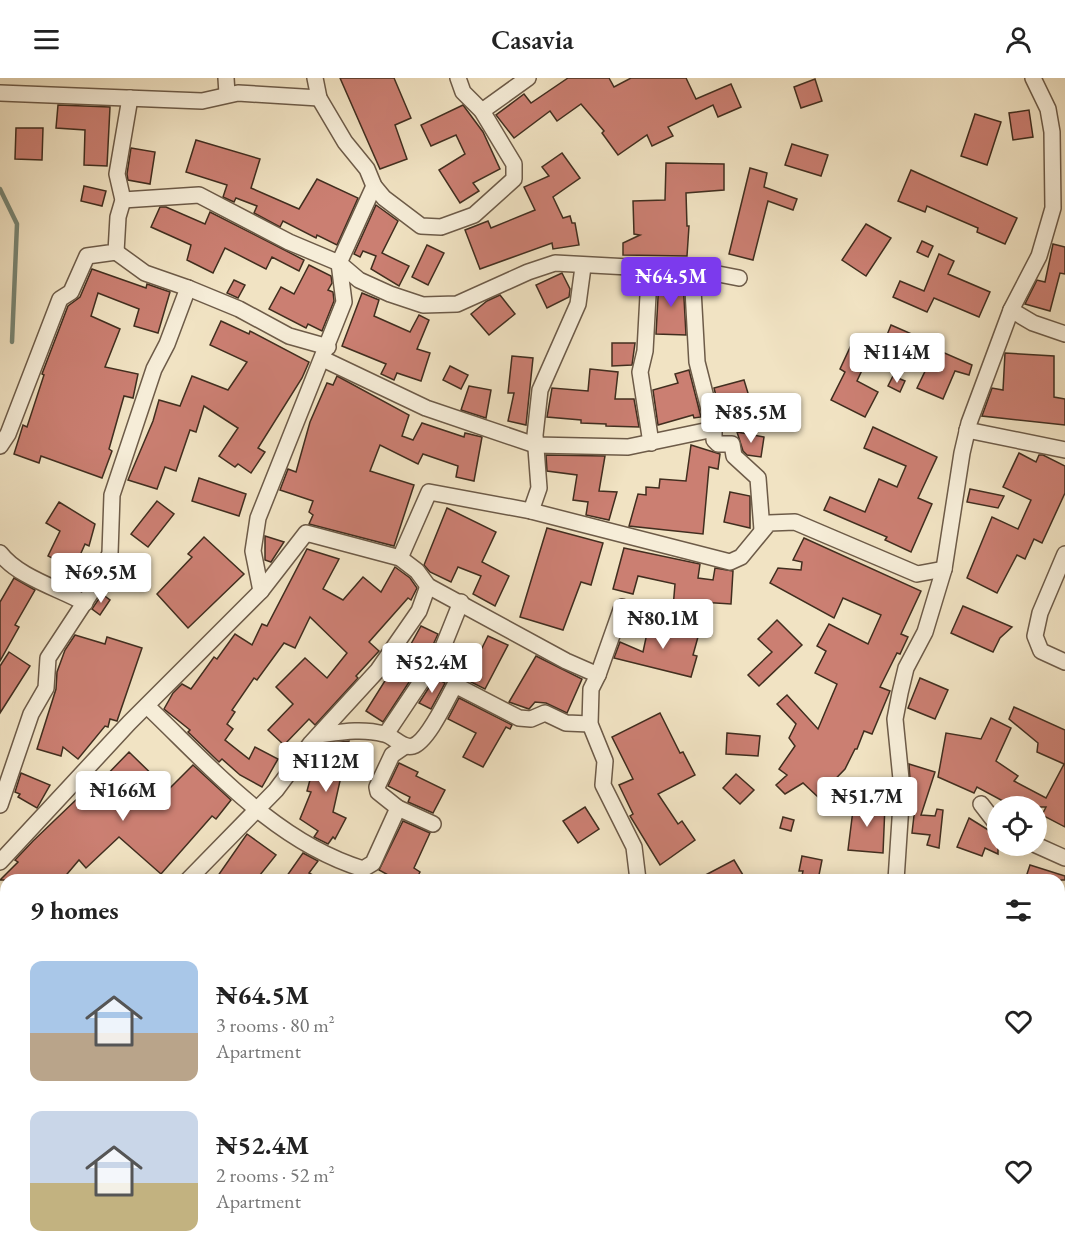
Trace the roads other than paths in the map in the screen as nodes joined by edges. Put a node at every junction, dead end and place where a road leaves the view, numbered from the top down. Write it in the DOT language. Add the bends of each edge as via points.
graph roads {
  1 [pos="226,78"];
  2 [pos="315,78"];
  3 [pos="458,78"];
  4 [pos="528,78"];
  5 [pos="1033,78"];
  6 [pos="0,93"];
  7 [pos="227,94"];
  8 [pos="129,98"];
  9 [pos="319,98"];
  10 [pos="482,111"];
  11 [pos="374,186"];
  12 [pos="123,200"];
  13 [pos="116,252"];
  14 [pos="339,263"];
  15 [pos="583,267"];
  16 [pos="651,269"];
  17 [pos="692,271"];
  18 [pos="739,278"];
  19 [pos="188,288"];
  20 [pos="1011,310"];
  21 [pos="1065,334"];
  22 [pos="325,353"];
  23 [pos="714,429"];
  24 [pos="968,430"];
  25 [pos="651,443"];
  26 [pos="535,444"];
  27 [pos="0,446"];
  28 [pos="1065,450"];
  29 [pos="531,511"];
  30 [pos="762,530"];
  31 [pos="0,553"];
  32 [pos="1065,554"];
  33 [pos="400,558"];
  34 [pos="944,569"];
  35 [pos="428,586"];
  36 [pos="261,591"];
  37 [pos="461,602"];
  38 [pos="86,603"];
  39 [pos="622,607"];
  40 [pos="1065,662"];
  41 [pos="598,675"];
  42 [pos="147,706"];
  43 [pos="590,724"];
  44 [pos="386,734"];
  45 [pos="319,735"];
  46 [pos="405,746"];
  47 [pos="0,804"];
  48 [pos="981,804"];
  49 [pos="256,808"];
  50 [pos="398,808"];
  51 [pos="987,812"];
  52 [pos="433,824"];
  53 [pos="1047,849"];
  54 [pos="1065,858"];
  55 [pos="0,862"];
  56 [pos="194,874"];
  57 [pos="637,874"];
  58 [pos="896,874"];
  1 -- 7 [label="street"];
  2 -- 9 [label="street"];
  3 -- 10 [label="street" via="463,92"];
  4 -- 10 [label="street"];
  5 -- 20 [label="street" via="1048,109 1052,132 1053,208 1039,256"];
  6 -- 8 [label="street"];
  7 -- 8 [label="street" via="202,101"];
  7 -- 9 [label="street"];
  8 -- 12 [label="street" via="117,174"];
  9 -- 11 [label="street" via="345,142 367,169"];
  10 -- 11 [label="street" via="514,164 514,179 474,215 441,227 421,226"];
  11 -- 14 [label="street"];
  12 -- 13 [label="street"];
  12 -- 14 [label="street" via="199,195"];
  13 -- 19 [label="street" via="145,273"];
  13 -- 27 [label="street" via="87,256 71,292 60,299"];
  14 -- 15 [label="street" via="359,280 423,305 458,304 555,263"];
  14 -- 22 [label="street" via="344,302"];
  15 -- 16 [label="street"];
  15 -- 26 [label="street" via="578,304 540,390"];
  16 -- 17 [label="street"];
  16 -- 25 [label="street" via="640,372"];
  17 -- 18 [label="street"];
  17 -- 23 [label="street" via="697,362"];
  19 -- 22 [label="street"];
  19 -- 38 [label="street" via="138,411 112,495 110,553"];
  20 -- 21 [label="street"];
  20 -- 24 [label="street"];
  22 -- 26 [label="street" via="426,408"];
  22 -- 36 [label="street" via="258,518 252,551"];
  23 -- 25 [label="street"];
  23 -- 30 [label="street" via="714,441 732,444 734,456 758,478"];
  24 -- 28 [label="street"];
  24 -- 34 [label="street"];
  25 -- 26 [label="street" via="628,447"];
  26 -- 29 [label="street" via="539,489"];
  29 -- 30 [label="street" via="730,562 741,557"];
  29 -- 33 [label="street" via="429,492"];
  30 -- 34 [label="street" via="769,523 795,522 917,574"];
  31 -- 38 [label="street" via="16,570"];
  32 -- 40 [label="street" via="1040,613 1035,636 1041,651"];
  33 -- 35 [label="street"];
  33 -- 36 [label="street" via="306,532"];
  34 -- 58 [label="street" via="925,632 906,668 895,719 902,789"];
  35 -- 37 [label="street"];
  35 -- 45 [label="street" via="419,611 378,670"];
  36 -- 42 [label="street"];
  37 -- 41 [label="street"];
  37 -- 44 [label="street" via="441,652"];
  38 -- 47 [label="street" via="48,658 46,688 31,714"];
  39 -- 41 [label="street"];
  41 -- 43 [label="street" via="591,689"];
  42 -- 49 [label="street"];
  42 -- 55 [label="street"];
  43 -- 46 [label="street" via="566,723 545,713 531,719 519,718 455,685 423,739"];
  43 -- 57 [label="street" via="605,761 603,785 634,848"];
  44 -- 45 [label="street" via="355,730"];
  44 -- 46 [label="street"];
  45 -- 49 [label="street" via="276,790"];
  46 -- 50 [label="street" via="392,755 377,786 382,797"];
  48 -- 51 [label="street"];
  49 -- 50 [label="street" via="305,845 363,869 373,863"];
  49 -- 56 [label="street"];
  50 -- 52 [label="street"];
  53 -- 54 [label="street"];
}
